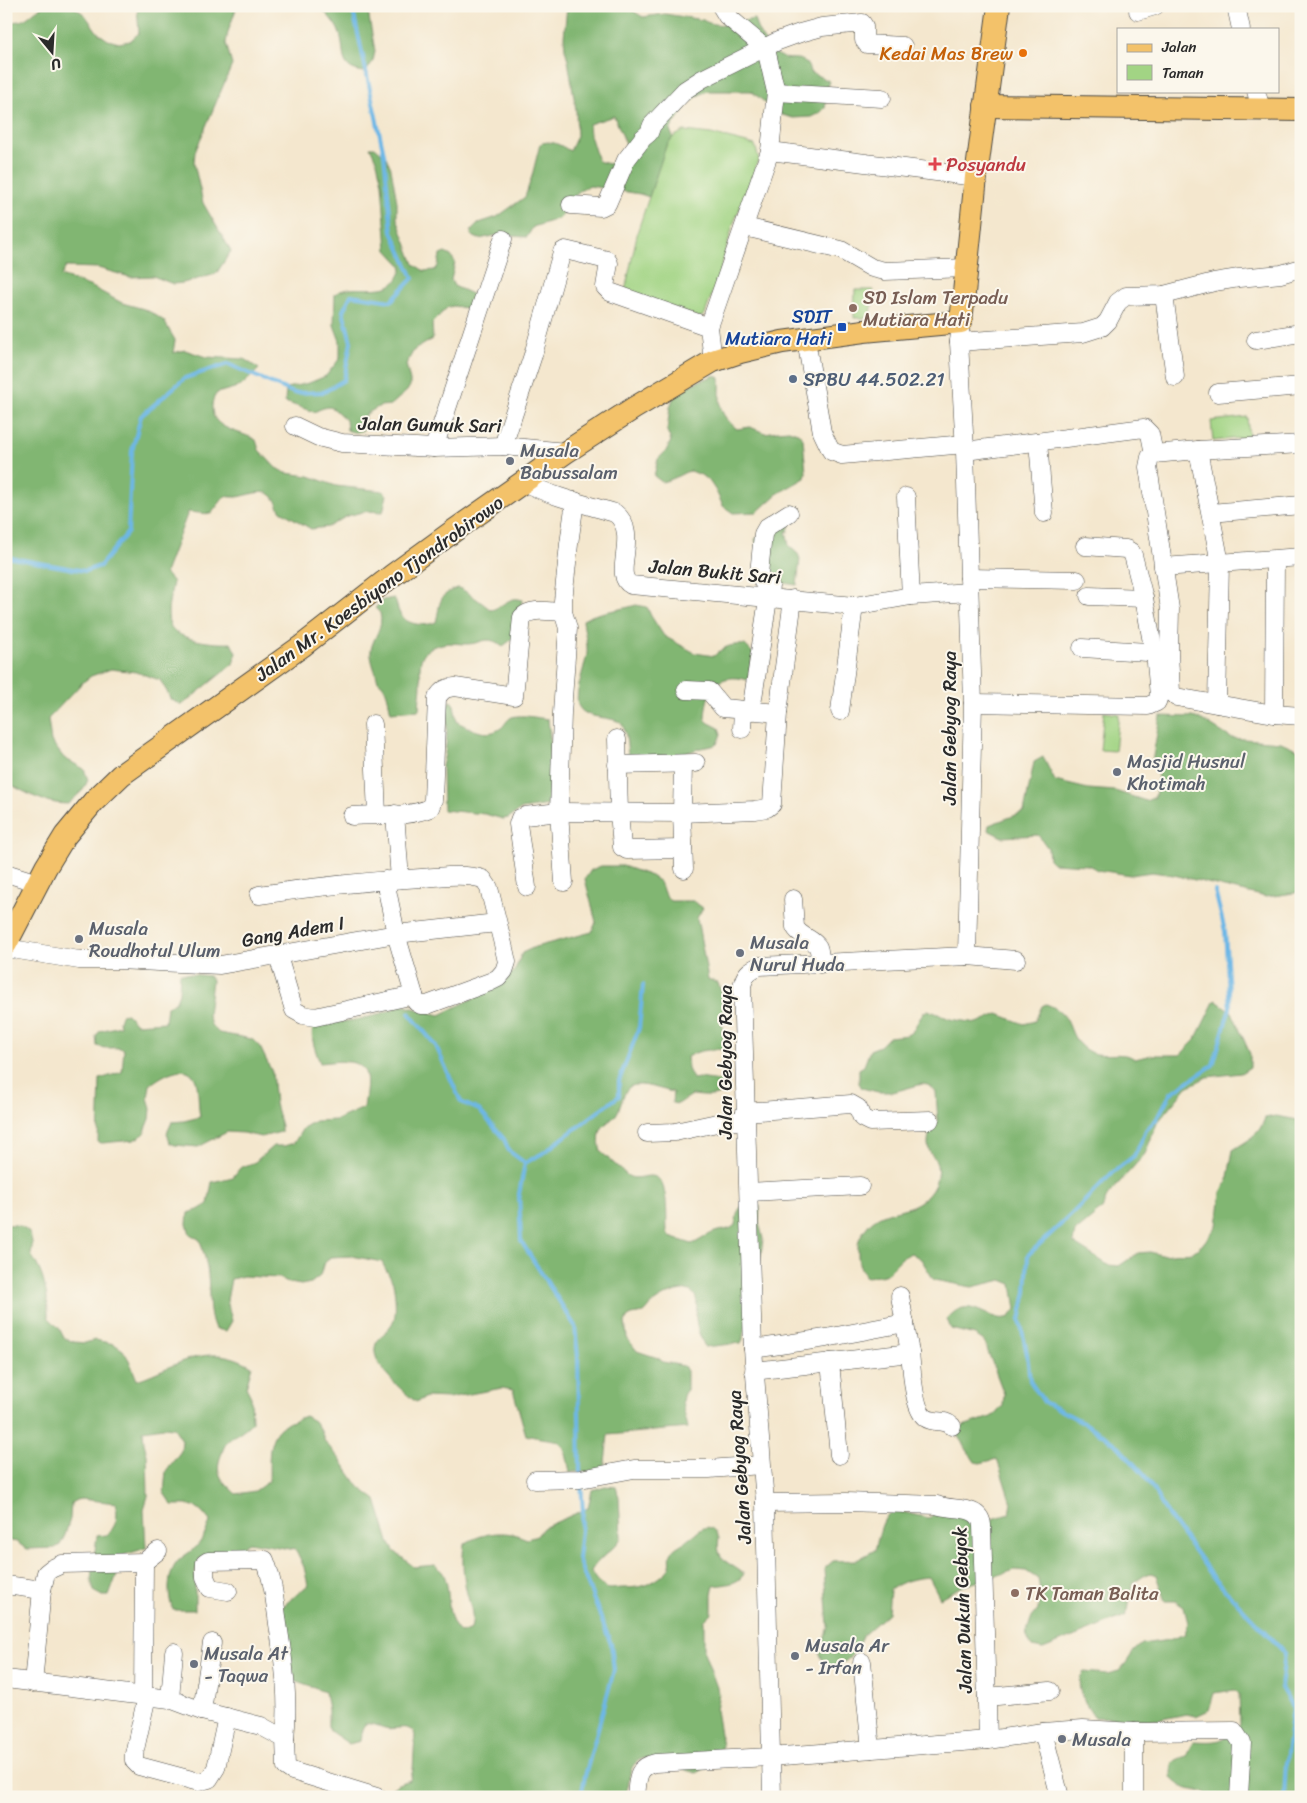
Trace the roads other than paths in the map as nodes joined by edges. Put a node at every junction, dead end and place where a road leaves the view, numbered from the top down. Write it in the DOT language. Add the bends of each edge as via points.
graph roads {
  1 [pos="721,6"];
  2 [pos="999,6"];
  3 [pos="1155,6"];
  4 [pos="1236,6"];
  5 [pos="1138,12"];
  6 [pos="1241,28"];
  7 [pos="902,46"];
  8 [pos="766,49"];
  9 [pos="776,92"];
  10 [pos="882,98"];
  11 [pos="1259,100"];
  12 [pos="985,106"];
  13 [pos="1301,110"];
  14 [pos="770,150"];
  15 [pos="976,177"];
  16 [pos="571,205"];
  17 [pos="745,227"];
  18 [pos="503,240"];
  19 [pos="967,268"];
  20 [pos="1301,268"];
  21 [pos="1164,295"];
  22 [pos="709,327"];
  23 [pos="959,332"];
  24 [pos="1301,333"];
  25 [pos="806,340"];
  26 [pos="1256,340"];
  27 [pos="713,361"];
  28 [pos="1175,377"];
  29 [pos="1301,386"];
  30 [pos="1218,393"];
  31 [pos="295,426"];
  32 [pos="1038,442"];
  33 [pos="1301,444"];
  34 [pos="503,446"];
  35 [pos="434,448"];
  36 [pos="965,448"];
  37 [pos="1198,450"];
  38 [pos="566,452"];
  39 [pos="1154,454"];
  40 [pos="524,482"];
  41 [pos="906,497"];
  42 [pos="575,501"];
  43 [pos="1301,505"];
  44 [pos="789,512"];
  45 [pos="1211,512"];
  46 [pos="1044,513"];
  47 [pos="1085,546"];
  48 [pos="1301,557"];
  49 [pos="1275,560"];
  50 [pos="1220,564"];
  51 [pos="1163,567"];
  52 [pos="1077,580"];
  53 [pos="969,585"];
  54 [pos="769,591"];
  55 [pos="911,596"];
  56 [pos="1089,596"];
  57 [pos="1144,598"];
  58 [pos="800,600"];
  59 [pos="854,606"];
  60 [pos="564,612"];
  61 [pos="1082,648"];
  62 [pos="1162,652"];
  63 [pos="686,690"];
  64 [pos="973,703"];
  65 [pos="1217,704"];
  66 [pos="747,710"];
  67 [pos="840,712"];
  68 [pos="778,713"];
  69 [pos="1274,714"];
  70 [pos="1301,716"];
  71 [pos="373,724"];
  72 [pos="742,729"];
  73 [pos="617,739"];
  74 [pos="617,765"];
  75 [pos="559,812"];
  76 [pos="619,812"];
  77 [pos="682,812"];
  78 [pos="377,814"];
  79 [pos="395,814"];
  80 [pos="352,816"];
  81 [pos="683,848"];
  82 [pos="684,869"];
  83 [pos="6,873"];
  84 [pos="393,880"];
  85 [pos="564,882"];
  86 [pos="38,883"];
  87 [pos="527,887"];
  88 [pos="259,896"];
  89 [pos="793,899"];
  90 [pos="13,915"];
  91 [pos="497,923"];
  92 [pos="396,934"];
  93 [pos="6,946"];
  94 [pos="278,956"];
  95 [pos="967,956"];
  96 [pos="1016,960"];
  97 [pos="820,964"];
  98 [pos="414,995"];
  99 [pos="745,1116"];
  100 [pos="930,1120"];
  101 [pos="647,1133"];
  102 [pos="860,1186"];
  103 [pos="749,1192"];
  104 [pos="900,1296"];
  105 [pos="905,1323"];
  106 [pos="753,1349"];
  107 [pos="905,1353"];
  108 [pos="830,1362"];
  109 [pos="754,1371"];
  110 [pos="952,1426"];
  111 [pos="839,1455"];
  112 [pos="761,1465"];
  113 [pos="536,1480"];
  114 [pos="765,1503"];
  115 [pos="158,1551"];
  116 [pos="144,1562"];
  117 [pos="6,1585"];
  118 [pos="42,1590"];
  119 [pos="228,1592"];
  120 [pos="212,1643"];
  121 [pos="174,1652"];
  122 [pos="862,1662"];
  123 [pos="6,1679"];
  124 [pos="33,1682"];
  125 [pos="1050,1691"];
  126 [pos="145,1696"];
  127 [pos="987,1697"];
  128 [pos="170,1699"];
  129 [pos="202,1712"];
  130 [pos="227,1717"];
  131 [pos="1043,1732"];
  132 [pos="1134,1732"];
  133 [pos="285,1739"];
  134 [pos="988,1740"];
  135 [pos="871,1749"];
  136 [pos="770,1757"];
  137 [pos="377,1797"];
  138 [pos="636,1797"];
  139 [pos="772,1797"];
  140 [pos="1060,1797"];
  141 [pos="1134,1797"];
  142 [pos="1239,1797"];
  1 -- 8 [label="street" via="727,16"];
  2 -- 12 [label="main road"];
  3 -- 5 [label="street"];
  4 -- 6 [label="street"];
  7 -- 8 [label="street" via="867,44 862,24 800,32"];
  8 -- 9 [label="street"];
  8 -- 16 [label="street" via="685,90 626,160 607,204 601,207"];
  9 -- 10 [label="street"];
  9 -- 14 [label="street"];
  11 -- 12 [label="main road"];
  11 -- 13 [label="main road"];
  12 -- 15 [label="main road"];
  14 -- 15 [label="street"];
  14 -- 17 [label="street"];
  15 -- 19 [label="main road"];
  17 -- 19 [label="street" via="841,250 872,268 885,271"];
  17 -- 22 [label="street"];
  18 -- 35 [label="street"];
  19 -- 23 [label="main road"];
  20 -- 21 [label="street" via="1281,274 1214,282"];
  21 -- 23 [label="street" via="1126,296 1118,302 1102,327 1083,333"];
  21 -- 28 [label="street"];
  22 -- 27 [label="street"];
  22 -- 34 [label="street" via="610,292 606,287 606,260 565,250"];
  23 -- 25 [label="main road, Jalan Mr. Koesbiyono Tjondrobirowo" via="864,331"];
  23 -- 36 [label="street, Jalan Gebyog Raya"];
  24 -- 26 [label="street"];
  25 -- 27 [label="main road, Jalan Mr. Koesbiyono Tjondrobirowo" via="782,342"];
  25 -- 36 [label="street" via="822,432 831,451 842,455"];
  27 -- 38 [label="main road, Jalan Mr. Koesbiyono Tjondrobirowo"];
  29 -- 30 [label="street"];
  31 -- 35 [label="street, Jalan Gumuk Sari" via="334,442"];
  32 -- 36 [label="street"];
  32 -- 39 [label="street" via="1144,428 1150,434"];
  32 -- 46 [label="street"];
  33 -- 37 [label="street"];
  34 -- 35 [label="street, Jalan Gumuk Sari"];
  34 -- 38 [label="street, Jalan Gumuk Sari"];
  36 -- 53 [label="street, Jalan Gebyog Raya"];
  37 -- 39 [label="street"];
  37 -- 45 [label="street"];
  38 -- 40 [label="main road, Jalan Mr. Koesbiyono Tjondrobirowo"];
  39 -- 51 [label="street" via="1148,467"];
  40 -- 42 [label="street, Jalan Bukit Sari"];
  40 -- 86 [label="main road, Jalan Mr. Koesbiyono Tjondrobirowo" via="121,775 65,836"];
  41 -- 55 [label="street"];
  42 -- 54 [label="street, Jalan Bukit Sari" via="615,513 622,520 627,534 623,576 627,583 656,588"];
  42 -- 60 [label="street"];
  43 -- 45 [label="street"];
  44 -- 54 [label="street" via="767,527 763,534 759,574"];
  45 -- 50 [label="street"];
  47 -- 57 [label="street" via="1129,550"];
  48 -- 49 [label="street"];
  49 -- 50 [label="street"];
  49 -- 69 [label="street"];
  50 -- 51 [label="street"];
  50 -- 65 [label="street"];
  51 -- 62 [label="street" via="1170,609"];
  52 -- 53 [label="street"];
  53 -- 55 [label="street"];
  53 -- 64 [label="street, Jalan Gebyog Raya"];
  54 -- 58 [label="street" via="806,590 808,593"];
  54 -- 66 [label="street"];
  55 -- 59 [label="street"];
  56 -- 57 [label="street"];
  57 -- 62 [label="street" via="1153,648"];
  58 -- 59 [label="street"];
  58 -- 68 [label="street"];
  59 -- 67 [label="street"];
  60 -- 75 [label="street" via="568,628"];
  60 -- 79 [label="street" via="538,611 522,617 514,696 455,688 441,691 437,698 434,800 430,808 422,812"];
  61 -- 62 [label="street"];
  62 -- 64 [label="street" via="1157,702 1148,706"];
  62 -- 65 [label="street" via="1171,692 1176,698"];
  63 -- 66 [label="street" via="709,691 723,708"];
  64 -- 95 [label="street, Jalan Gebyog Raya"];
  65 -- 69 [label="street"];
  66 -- 68 [label="street"];
  66 -- 72 [label="street"];
  68 -- 77 [label="street" via="770,807"];
  69 -- 70 [label="street"];
  71 -- 78 [label="street"];
  73 -- 74 [label="street"];
  74 -- 76 [label="street"];
  74 -- 77 [label="street" via="689,763"];
  75 -- 76 [label="street"];
  75 -- 85 [label="street"];
  75 -- 87 [label="street" via="520,818 518,824"];
  76 -- 77 [label="street"];
  76 -- 81 [label="street" via="622,847 627,850"];
  77 -- 81 [label="street"];
  78 -- 79 [label="street"];
  78 -- 80 [label="street"];
  79 -- 84 [label="street"];
  81 -- 82 [label="street"];
  83 -- 86 [label="street"];
  84 -- 88 [label="street"];
  84 -- 91 [label="street" via="467,876 483,879 489,888"];
  84 -- 92 [label="street"];
  86 -- 90 [label="main road, Jalan Mr. Koesbiyono Tjondrobirowo"];
  89 -- 97 [label="street" via="795,927 818,947"];
  90 -- 93 [label="main road, Jalan Mr. Koesbiyono Tjondrobirowo"];
  91 -- 92 [label="street, Gang Adem I"];
  91 -- 98 [label="street" via="507,962 498,978 427,1005 416,1002"];
  92 -- 94 [label="street, Gang Adem I"];
  92 -- 98 [label="street"];
  93 -- 94 [label="street, Gang Adem I" via="79,960 220,965"];
  94 -- 98 [label="street" via="294,1010 309,1017"];
  95 -- 96 [label="street"];
  95 -- 97 [label="street, Jalan Gebyog Raya"];
  97 -- 99 [label="street, Jalan Gebyog Raya" via="760,966 745,975 742,986"];
  99 -- 100 [label="street" via="851,1104 858,1108 862,1118 870,1122"];
  99 -- 101 [label="street" via="675,1132"];
  99 -- 103 [label="street, Jalan Gebyog Raya"];
  102 -- 103 [label="street"];
  103 -- 106 [label="street, Jalan Gebyog Raya"];
  104 -- 105 [label="street"];
  105 -- 106 [label="street"];
  105 -- 107 [label="street"];
  106 -- 109 [label="street, Jalan Gebyog Raya"];
  107 -- 108 [label="street"];
  107 -- 110 [label="street" via="920,1411 930,1420 946,1421"];
  108 -- 109 [label="street"];
  108 -- 111 [label="street"];
  109 -- 112 [label="street, Jalan Gebyog Raya"];
  112 -- 113 [label="street" via="634,1469 581,1479"];
  112 -- 114 [label="street, Jalan Gebyog Raya"];
  114 -- 127 [label="street, Jalan Dukuh Gebyok" via="937,1505 966,1509 979,1516 982,1525"];
  114 -- 136 [label="street, Jalan Gebyog Raya"];
  115 -- 116 [label="street"];
  116 -- 118 [label="street" via="62,1564 46,1573"];
  116 -- 126 [label="street"];
  117 -- 118 [label="street"];
  118 -- 124 [label="street"];
  119 -- 133 [label="street" via="210,1588 205,1577 205,1563 265,1560 273,1586 285,1668 288,1719"];
  120 -- 129 [label="street"];
  121 -- 128 [label="street"];
  122 -- 135 [label="street"];
  123 -- 124 [label="street"];
  124 -- 126 [label="street"];
  125 -- 127 [label="street"];
  126 -- 128 [label="street"];
  126 -- 130 [label="street" via="134,1761 139,1766 198,1782 209,1779 216,1768"];
  127 -- 134 [label="street, Jalan Dukuh Gebyok"];
  128 -- 129 [label="street"];
  129 -- 130 [label="street"];
  130 -- 133 [label="street" via="261,1726"];
  131 -- 132 [label="street" via="1083,1729"];
  131 -- 134 [label="street"];
  131 -- 140 [label="street"];
  132 -- 141 [label="street"];
  132 -- 142 [label="street" via="1234,1730 1242,1743"];
  133 -- 137 [label="street" via="286,1767 292,1772"];
  134 -- 135 [label="street"];
  135 -- 136 [label="street"];
  136 -- 138 [label="street" via="647,1764 640,1770"];
  136 -- 139 [label="street, Jalan Gebyog Raya"];
}
